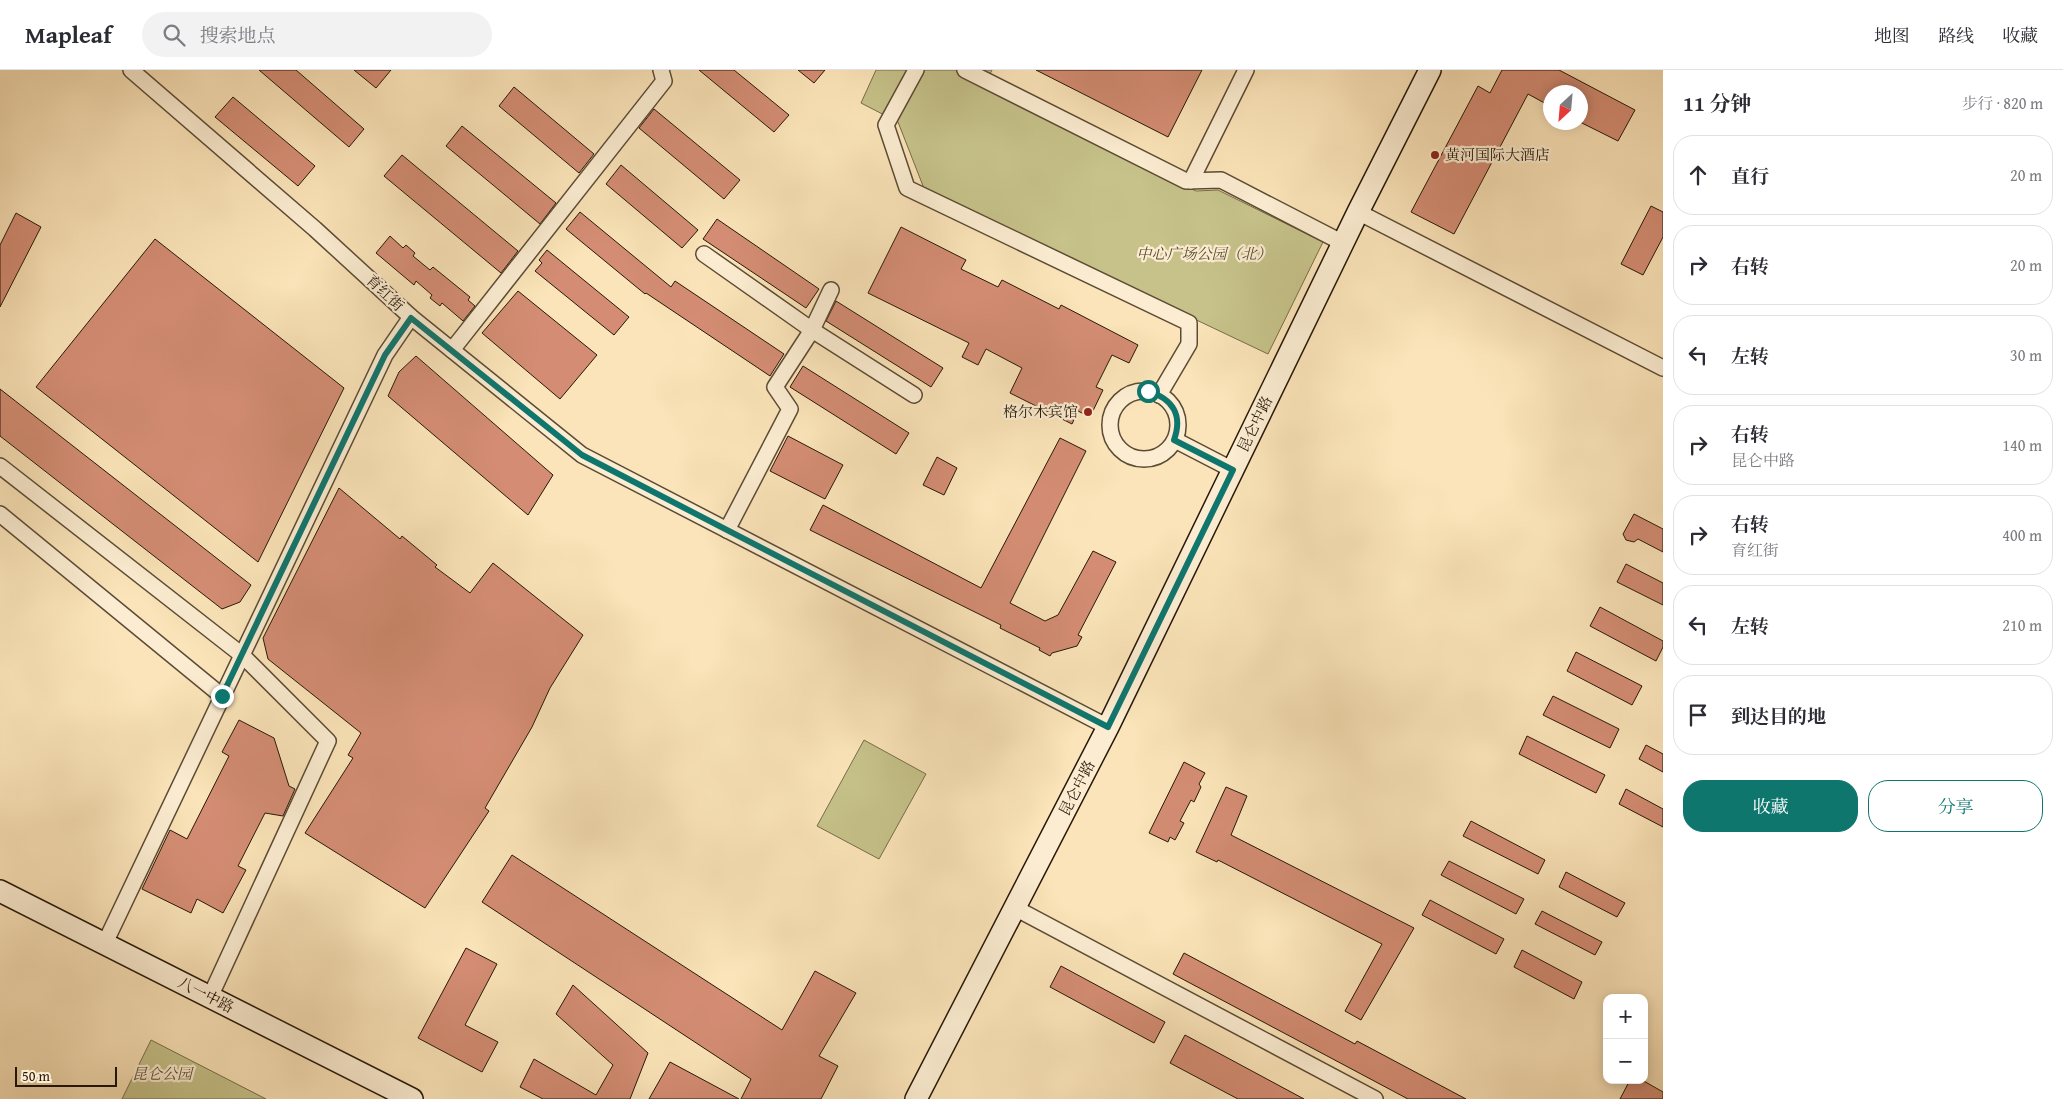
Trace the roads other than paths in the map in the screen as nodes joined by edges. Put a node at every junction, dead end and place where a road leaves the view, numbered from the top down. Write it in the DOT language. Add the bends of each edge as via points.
graph roads {
  1 [pos="130,70"];
  2 [pos="661,70"];
  3 [pos="916,70"];
  4 [pos="965,70"];
  5 [pos="1246,70"];
  6 [pos="1430,70"];
  7 [pos="995,77"];
  8 [pos="1191,181"];
  9 [pos="1358,212"];
  10 [pos="1343,243"];
  11 [pos="704,254"];
  12 [pos="831,290"];
  13 [pos="411,318"];
  14 [pos="812,330"];
  15 [pos="452,350"];
  16 [pos="1663,368"];
  17 [pos="914,395"];
  18 [pos="1159,395"];
  19 [pos="1174,440"];
  20 [pos="0,466"];
  21 [pos="1233,470"];
  22 [pos="0,514"];
  23 [pos="728,530"];
  24 [pos="242,656"];
  25 [pos="222,696"];
  26 [pos="1108,727"];
  27 [pos="0,891"];
  28 [pos="1015,908"];
  29 [pos="104,943"];
  30 [pos="210,996"];
  31 [pos="412,1099"];
  32 [pos="916,1099"];
  33 [pos="1375,1099"];
  1 -- 13 [label="street, 育红街" via="315,229"];
  2 -- 15 [label="street" via="664,81"];
  3 -- 18 [label="street" via="886,125 907,188 1189,323 1189,344"];
  4 -- 7 [label="street"];
  5 -- 8 [label="street"];
  6 -- 9 [label="main road, 昆仑中路"];
  7 -- 8 [label="street"];
  8 -- 10 [label="street" via="1221,180"];
  9 -- 10 [label="main road, 昆仑中路"];
  9 -- 16 [label="street"];
  10 -- 21 [label="main road, 昆仑中路"];
  11 -- 14 [label="street"];
  12 -- 14 [label="street"];
  13 -- 15 [label="street, 育红街"];
  13 -- 24 [label="street" via="385,355"];
  14 -- 17 [label="street"];
  14 -- 23 [label="street" via="775,387 790,409"];
  15 -- 23 [label="street, 育红街" via="582,455"];
  18 -- 19 [label="street" via="1168,401 1178,419"];
  18 -- 19 [label="street" via="1148,391 1136,392 1121,401 1111,415 1113,438 1119,448 1139,458 1160,455"];
  19 -- 21 [label="street"];
  20 -- 24 [label="street"];
  21 -- 26 [label="main road, 昆仑中路"];
  22 -- 25 [label="street"];
  23 -- 26 [label="street, 育红街"];
  24 -- 25 [label="street"];
  24 -- 30 [label="street" via="328,741"];
  25 -- 29 [label="street"];
  26 -- 28 [label="main road, 昆仑中路"];
  27 -- 29 [label="main road, 八一中路"];
  28 -- 32 [label="main road, 昆仑中路"];
  28 -- 33 [label="street"];
  29 -- 30 [label="main road, 八一中路"];
  30 -- 31 [label="main road, 八一中路"];
}
